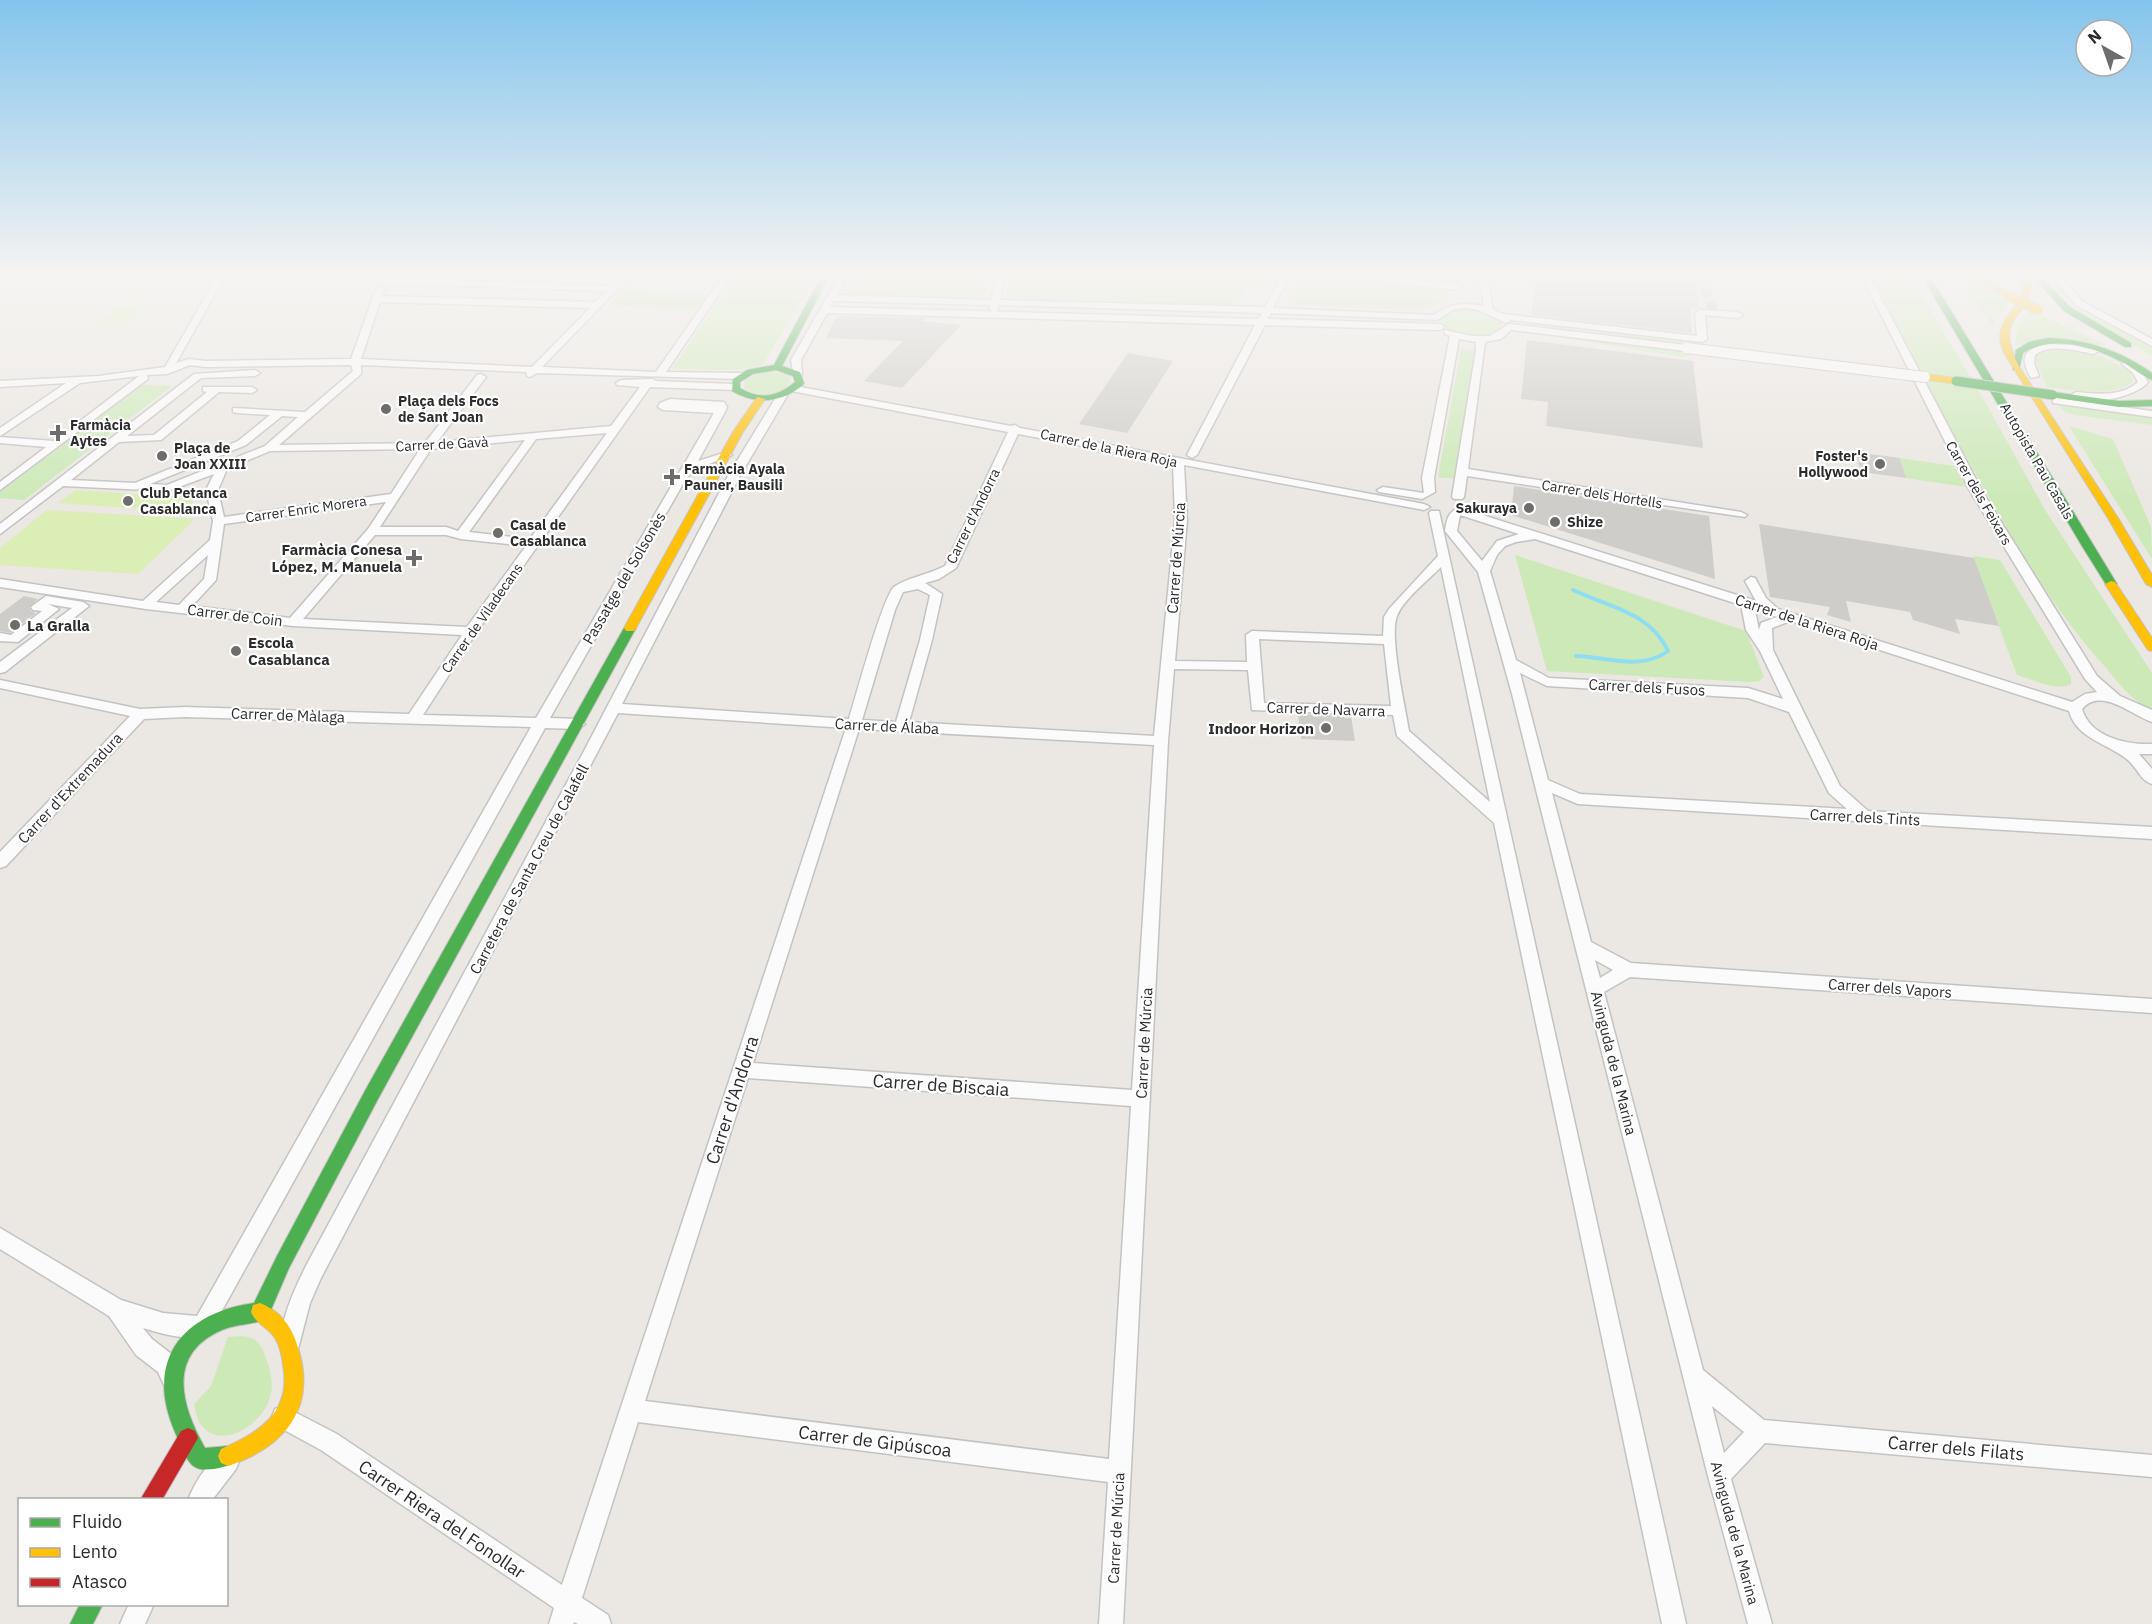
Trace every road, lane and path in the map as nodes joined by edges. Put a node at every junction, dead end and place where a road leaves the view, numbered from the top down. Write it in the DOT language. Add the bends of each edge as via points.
graph roads {
  1 [pos="180,349"];
  2 [pos="362,349"];
  3 [pos="554,349"];
  4 [pos="675,349"];
  5 [pos="787,349"];
  6 [pos="802,349"];
  7 [pos="1247,349"];
  8 [pos="1452,349"];
  9 [pos="1481,349"];
  10 [pos="1692,349"];
  11 [pos="1903,349"];
  12 [pos="1970,349"];
  13 [pos="2006,349"];
  14 [pos="2021,349"];
  15 [pos="2038,349"];
  16 [pos="2078,349"];
  17 [pos="2097,349"];
  18 [pos="2123,349"];
  19 [pos="2131,349"];
  20 [pos="1993,352"];
  21 [pos="176,356"];
  22 [pos="189,362"];
  23 [pos="2152,362"];
  24 [pos="238,364"];
  25 [pos="664,365"];
  26 [pos="537,366"];
  27 [pos="357,367"];
  28 [pos="777,367"];
  29 [pos="2016,368"];
  30 [pos="256,370"];
  31 [pos="202,371"];
  32 [pos="286,372"];
  33 [pos="168,373"];
  34 [pos="660,375"];
  35 [pos="697,376"];
  36 [pos="2034,376"];
  37 [pos="144,377"];
  38 [pos="481,377"];
  39 [pos="1925,377"];
  40 [pos="2152,377"];
  41 [pos="101,378"];
  42 [pos="526,378"];
  43 [pos="79,379"];
  44 [pos="581,380"];
  45 [pos="738,381"];
  46 [pos="0,384"];
  47 [pos="182,384"];
  48 [pos="646,385"];
  49 [pos="793,385"];
  50 [pos="216,390"];
  51 [pos="2152,391"];
  52 [pos="2054,396"];
  53 [pos="2089,396"];
  54 [pos="760,399"];
  55 [pos="2152,403"];
  56 [pos="721,410"];
  57 [pos="280,413"];
  58 [pos="2152,414"];
  59 [pos="307,415"];
  60 [pos="1015,428"];
  61 [pos="615,429"];
  62 [pos="0,433"];
  63 [pos="532,438"];
  64 [pos="117,439"];
  65 [pos="0,440"];
  66 [pos="56,444"];
  67 [pos="428,446"];
  68 [pos="269,448"];
  69 [pos="2053,451"];
  70 [pos="727,455"];
  71 [pos="1192,455"];
  72 [pos="1178,462"];
  73 [pos="222,467"];
  74 [pos="689,468"];
  75 [pos="1463,472"];
  76 [pos="61,483"];
  77 [pos="134,486"];
  78 [pos="0,487"];
  79 [pos="394,497"];
  80 [pos="1437,498"];
  81 [pos="0,512"];
  82 [pos="1458,512"];
  83 [pos="20,514"];
  84 [pos="1741,515"];
  85 [pos="219,521"];
  86 [pos="0,530"];
  87 [pos="372,531"];
  88 [pos="461,535"];
  89 [pos="1540,535"];
  90 [pos="214,543"];
  91 [pos="534,543"];
  92 [pos="1443,558"];
  93 [pos="1484,571"];
  94 [pos="1751,581"];
  95 [pos="0,582"];
  96 [pos="912,584"];
  97 [pos="2152,584"];
  98 [pos="1747,602"];
  99 [pos="146,605"];
  100 [pos="182,609"];
  101 [pos="1791,616"];
  102 [pos="293,622"];
  103 [pos="471,631"];
  104 [pos="0,637"];
  105 [pos="1390,640"];
  106 [pos="2152,647"];
  107 [pos="1766,650"];
  108 [pos="1510,663"];
  109 [pos="1168,665"];
  110 [pos="1253,666"];
  111 [pos="0,669"];
  112 [pos="1780,680"];
  113 [pos="1547,682"];
  114 [pos="0,684"];
  115 [pos="1748,693"];
  116 [pos="1519,694"];
  117 [pos="2115,699"];
  118 [pos="613,708"];
  119 [pos="2075,708"];
  120 [pos="1795,709"];
  121 [pos="1400,711"];
  122 [pos="140,714"];
  123 [pos="2152,717"];
  124 [pos="413,719"];
  125 [pos="540,723"];
  126 [pos="578,724"];
  127 [pos="854,724"];
  128 [pos="901,727"];
  129 [pos="1161,741"];
  130 [pos="2114,744"];
  131 [pos="2152,749"];
  132 [pos="2152,779"];
  133 [pos="1542,783"];
  134 [pos="1834,789"];
  135 [pos="1578,799"];
  136 [pos="1550,813"];
  137 [pos="1818,814"];
  138 [pos="1865,817"];
  139 [pos="1503,821"];
  140 [pos="2152,833"];
  141 [pos="0,862"];
  142 [pos="1584,946"];
  143 [pos="1628,970"];
  144 [pos="1595,989"];
  145 [pos="2152,1005"];
  146 [pos="741,1070"];
  147 [pos="1141,1099"];
  148 [pos="0,1238"];
  149 [pos="116,1309"];
  150 [pos="260,1312"];
  151 [pos="202,1328"];
  152 [pos="289,1348"];
  153 [pos="1694,1377"];
  154 [pos="174,1380"];
  155 [pos="630,1410"];
  156 [pos="283,1417"];
  157 [pos="1760,1431"];
  158 [pos="189,1438"];
  159 [pos="234,1455"];
  160 [pos="2152,1466"];
  161 [pos="1119,1472"];
  162 [pos="1719,1476"];
  163 [pos="151,1498"];
  164 [pos="200,1498"];
  165 [pos="91,1606"];
  166 [pos="141,1606"];
  167 [pos="564,1613"];
  168 [pos="81,1624"];
  169 [pos="132,1624"];
  170 [pos="599,1624"];
  171 [pos="1111,1624"];
  172 [pos="1674,1624"];
  173 [pos="1760,1624"];
  1 -- 21 [label="street"];
  2 -- 27 [label="street"];
  3 -- 26 [label="street"];
  4 -- 25 [label="street"];
  5 -- 28 [label="main road"];
  6 -- 49 [label="street, Carretera de Santa Creu de Calafell" via="796,360"];
  7 -- 71 [label="street"];
  8 -- 80 [label="street" via="1428,478"];
  9 -- 75 [label="street"];
  10 -- 39 [label="street, bridge"];
  11 -- 117 [label="street, Carrer dels Feixars" via="1976,491 2092,679"];
  12 -- 106 [label="main road, Autopista Pau Casals" via="2062,507"];
  13 -- 29 [label="main road"];
  14 -- 29 [label="main road"];
  15 -- 36 [label="street" via="2028,356"];
  16 -- 53 [label="street" via="2118,360 2142,377 2143,382 2136,389"];
  17 -- 40 [label="main road" via="2125,358"];
  18 -- 23 [label="main road, bridge"];
  19 -- 23 [label="main road"];
  20 -- 69 [label="main road, Autopista Pau Casals"];
  21 -- 22 [label="street"];
  21 -- 33 [label="street"];
  22 -- 31 [label="street"];
  22 -- 33 [label="street"];
  24 -- 27 [label="street"];
  24 -- 30 [label="street"];
  24 -- 31 [label="street"];
  25 -- 26 [label="street"];
  25 -- 34 [label="street"];
  26 -- 27 [label="street"];
  26 -- 34 [label="street"];
  26 -- 42 [label="street"];
  27 -- 32 [label="street"];
  27 -- 38 [label="street"];
  27 -- 59 [label="street"];
  28 -- 45 [label="main road" via="758,369"];
  28 -- 49 [label="main road"];
  29 -- 97 [label="main road"];
  30 -- 31 [label="street"];
  30 -- 32 [label="street"];
  31 -- 32 [label="street"];
  31 -- 47 [label="street"];
  33 -- 37 [label="street"];
  33 -- 41 [label="street"];
  33 -- 47 [label="street"];
  34 -- 35 [label="street"];
  34 -- 44 [label="street"];
  35 -- 45 [label="street"];
  35 -- 48 [label="street"];
  37 -- 41 [label="street"];
  37 -- 66 [label="street"];
  38 -- 42 [label="street"];
  38 -- 67 [label="street"];
  39 -- 52 [label="main road, bridge"];
  41 -- 43 [label="street"];
  42 -- 44 [label="street"];
  43 -- 46 [label="street"];
  43 -- 62 [label="street"];
  44 -- 48 [label="street"];
  45 -- 48 [label="street"];
  45 -- 54 [label="main road" via="741,394"];
  47 -- 50 [label="street"];
  47 -- 64 [label="street"];
  48 -- 61 [label="street, Carrer de Viladecans"];
  49 -- 54 [label="main road"];
  49 -- 60 [label="street, Carrer de la Riera Roja"];
  49 -- 71 [label="street, Carrer de la Riera Roja"];
  49 -- 118 [label="street, Carretera de Santa Creu de Calafell" via="735,474"];
  50 -- 57 [label="street" via="252,390 237,410"];
  50 -- 64 [label="street" via="157,438"];
  51 -- 53 [label="main road" via="2129,398"];
  52 -- 53 [label="street"];
  52 -- 55 [label="main road" via="2119,404"];
  52 -- 58 [label="street"];
  54 -- 70 [label="main road, Carretera de Santa Creu de Calafell"];
  56 -- 74 [label="street, Passatge del Solsonès"];
  57 -- 59 [label="street"];
  57 -- 77 [label="street" via="242,443"];
  59 -- 68 [label="street"];
  60 -- 72 [label="street, Carrer de la Riera Roja"];
  60 -- 96 [label="street, Carrer d'Andorra" via="950,568"];
  61 -- 63 [label="street, Carrer de Gavà"];
  61 -- 91 [label="street, Carrer de Viladecans"];
  63 -- 67 [label="street, Carrer de Gavà"];
  63 -- 88 [label="street"];
  64 -- 76 [label="street"];
  65 -- 66 [label="street"];
  66 -- 78 [label="street"];
  67 -- 68 [label="street, Carrer de Gavà"];
  67 -- 79 [label="street"];
  68 -- 73 [label="street"];
  70 -- 74 [label="street"];
  70 -- 126 [label="main road, Carretera de Santa Creu de Calafell"];
  71 -- 80 [label="street, Carrer de la Riera Roja"];
  72 -- 80 [label="street, Carrer de la Riera Roja"];
  72 -- 109 [label="street, Carrer de Múrcia" via="1181,519"];
  73 -- 77 [label="street" via="168,488"];
  73 -- 85 [label="street" via="212,490"];
  74 -- 125 [label="street, Passatge del Solsonès"];
  75 -- 80 [label="street"];
  75 -- 84 [label="street, Carrer dels Hortells"];
  76 -- 77 [label="street"];
  76 -- 83 [label="street"];
  79 -- 85 [label="street, Carrer Enric Morera"];
  79 -- 87 [label="street"];
  80 -- 82 [label="street, Carrer de la Riera Roja"];
  80 -- 82 [label="street" via="1463,506"];
  80 -- 92 [label="street"];
  81 -- 83 [label="street"];
  82 -- 89 [label="street, Carrer de la Riera Roja"];
  82 -- 93 [label="street, Avinguda de la Marina" via="1451,531"];
  83 -- 86 [label="street"];
  85 -- 90 [label="street"];
  87 -- 88 [label="street" via="446,531"];
  87 -- 102 [label="street"];
  88 -- 91 [label="street"];
  89 -- 93 [label="street, Carrer de la Riera Roja" via="1501,543 1490,553"];
  89 -- 98 [label="street, Carrer de la Riera Roja"];
  90 -- 99 [label="street"];
  90 -- 100 [label="street" via="210,580"];
  91 -- 103 [label="street, Carrer de Viladecans"];
  92 -- 105 [label="street" via="1390,617"];
  92 -- 139 [label="street"];
  93 -- 108 [label="street, Avinguda de la Marina"];
  94 -- 101 [label="street" via="1769,607"];
  95 -- 99 [label="street, Carrer de Coin"];
  96 -- 127 [label="street, Carrer d'Andorra" via="898,590 889,610"];
  96 -- 128 [label="street" via="925,585 936,594"];
  98 -- 101 [label="street, Carrer de la Riera Roja"];
  98 -- 107 [label="street" via="1752,630"];
  99 -- 100 [label="street, Carrer de Coin"];
  100 -- 102 [label="street, Carrer de Coin" via="242,612"];
  101 -- 107 [label="street" via="1766,626"];
  101 -- 119 [label="street, Carrer de la Riera Roja"];
  102 -- 103 [label="street, Carrer de Coin"];
  103 -- 124 [label="street, Carrer de Viladecans"];
  104 -- 111 [label="street" via="13,639 53,609 36,607 46,600 84,606"];
  105 -- 110 [label="street, Carrer de Navarra" via="1252,635"];
  105 -- 121 [label="street"];
  107 -- 112 [label="street"];
  108 -- 113 [label="street, Carrer dels Fusos"];
  108 -- 116 [label="street, Avinguda de la Marina"];
  109 -- 110 [label="street"];
  109 -- 129 [label="street, Carrer de Múrcia"];
  110 -- 121 [label="street, Carrer de Navarra" via="1257,707"];
  112 -- 115 [label="street, Carrer dels Fusos"];
  112 -- 120 [label="street"];
  113 -- 115 [label="street, Carrer dels Fusos"];
  113 -- 116 [label="street, Carrer dels Fusos"];
  114 -- 122 [label="street, Carrer de Màlaga"];
  115 -- 120 [label="street, Carrer dels Fusos"];
  116 -- 133 [label="street, Avinguda de la Marina"];
  117 -- 119 [label="street" via="2088,698"];
  117 -- 123 [label="street"];
  118 -- 127 [label="street, Carrer de Álaba"];
  118 -- 152 [label="street, Carretera de Santa Creu de Calafell" via="314,1271 300,1302"];
  119 -- 130 [label="street" via="2084,726"];
  120 -- 134 [label="street"];
  121 -- 139 [label="street" via="1402,733"];
  122 -- 124 [label="street, Carrer de Màlaga"];
  122 -- 141 [label="street, Carrer d'Extremadura"];
  124 -- 125 [label="street, Carrer de Màlaga"];
  125 -- 126 [label="street, Carrer de Màlaga"];
  125 -- 151 [label="street, Passatge del Solsonès"];
  126 -- 150 [label="main road, Carretera de Santa Creu de Calafell" via="372,1094"];
  127 -- 128 [label="street, Carrer de Álaba"];
  127 -- 146 [label="street, Carrer d'Andorra"];
  128 -- 129 [label="street, Carrer de Álaba"];
  129 -- 147 [label="street, Carrer de Múrcia"];
  130 -- 131 [label="street"];
  130 -- 132 [label="street" via="2131,754"];
  133 -- 135 [label="street, Carrer dels Tints"];
  133 -- 136 [label="street, Avinguda de la Marina"];
  134 -- 137 [label="street" via="1827,807"];
  134 -- 138 [label="street"];
  135 -- 136 [label="street"];
  135 -- 137 [label="street, Carrer dels Tints"];
  136 -- 142 [label="street, Avinguda de la Marina"];
  137 -- 138 [label="street, Carrer dels Tints"];
  138 -- 140 [label="street, Carrer dels Tints"];
  139 -- 172 [label="street"];
  142 -- 143 [label="street, Carrer dels Vapors"];
  142 -- 144 [label="street, Avinguda de la Marina"];
  143 -- 144 [label="street"];
  143 -- 145 [label="street, Carrer dels Vapors"];
  144 -- 153 [label="street, Avinguda de la Marina"];
  146 -- 147 [label="street, Carrer de Biscaia"];
  146 -- 155 [label="street, Carrer d'Andorra"];
  147 -- 161 [label="street, Carrer de Múrcia"];
  148 -- 149 [label="street"];
  149 -- 151 [label="street" via="163,1324"];
  149 -- 154 [label="street" via="144,1347 166,1364"];
  150 -- 151 [label="main road" via="237,1314"];
  150 -- 152 [label="main road" via="283,1328"];
  151 -- 154 [label="main road" via="183,1350"];
  152 -- 156 [label="main road" via="297,1377 293,1402"];
  153 -- 157 [label="street"];
  153 -- 162 [label="street, Avinguda de la Marina"];
  154 -- 158 [label="main road" via="176,1405"];
  155 -- 161 [label="street, Carrer de Gipúscoa"];
  155 -- 167 [label="street, Carrer d'Andorra"];
  156 -- 159 [label="main road" via="259,1440"];
  156 -- 167 [label="street, Carrer Riera del Fonollar" via="329,1442"];
  157 -- 160 [label="street, Carrer dels Filats"];
  157 -- 162 [label="street"];
  158 -- 159 [label="main road" via="200,1459"];
  158 -- 163 [label="main road"];
  159 -- 164 [label="street"];
  161 -- 171 [label="street, Carrer de Múrcia"];
  162 -- 173 [label="street, Avinguda de la Marina"];
  165 -- 168 [label="main road"];
  166 -- 169 [label="street"];
  167 -- 170 [label="street, Carrer Riera del Fonollar"];
}
